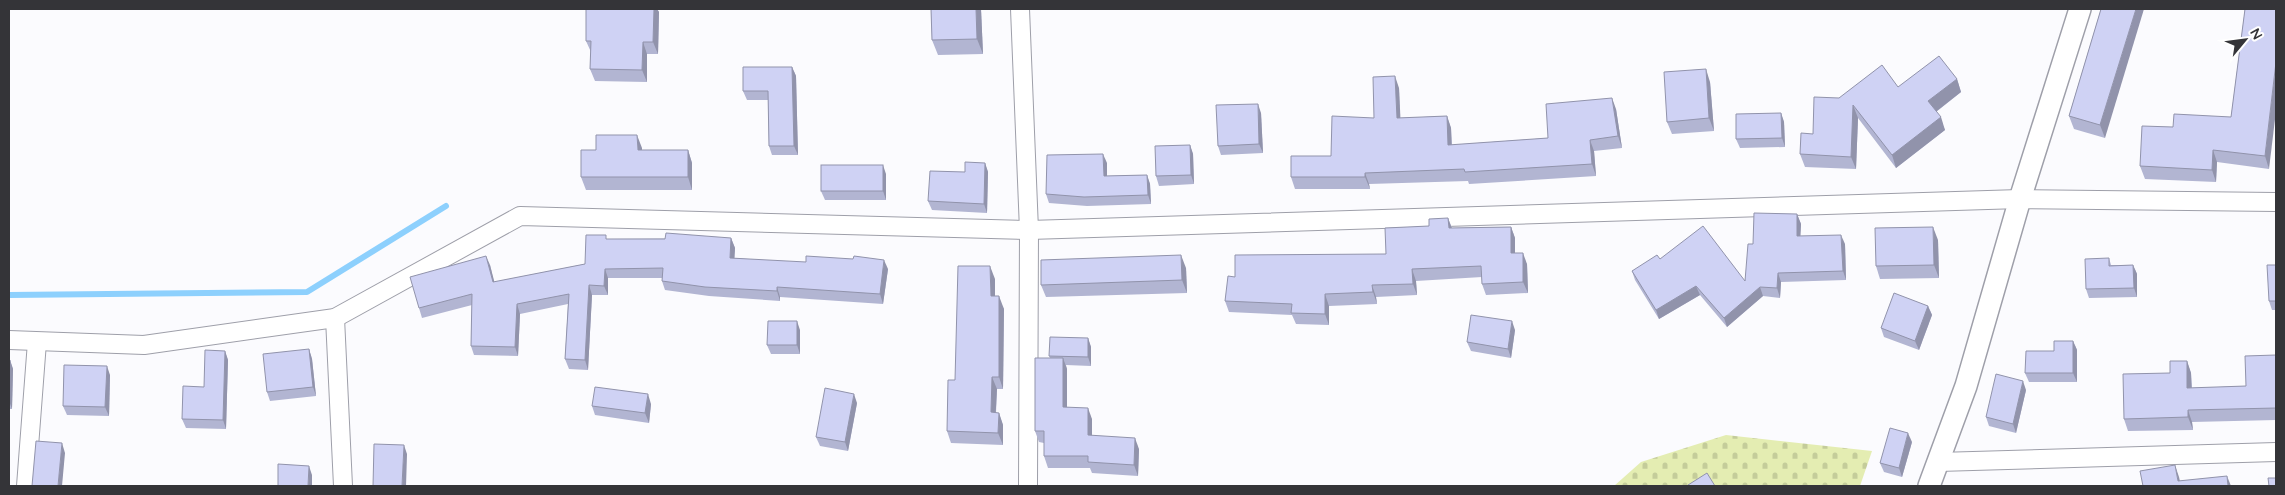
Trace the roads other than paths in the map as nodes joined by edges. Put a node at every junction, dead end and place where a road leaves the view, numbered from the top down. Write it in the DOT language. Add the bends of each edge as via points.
graph roads {
  1 [pos="1020,9"];
  2 [pos="2080,9"];
  3 [pos="2020,198"];
  4 [pos="2276,202"];
  5 [pos="1029,230"];
  6 [pos="335,318"];
  7 [pos="9,340"];
  8 [pos="37,342"];
  9 [pos="2276,452"];
  10 [pos="1938,462"];
  11 [pos="26,486"];
  12 [pos="343,486"];
  13 [pos="1028,486"];
  14 [pos="1929,486"];
  1 -- 5 [label="street"];
  2 -- 3 [label="street"];
  3 -- 4 [label="street"];
  3 -- 5 [label="street"];
  3 -- 10 [label="street" via="1966,386"];
  5 -- 6 [label="street" via="520,216"];
  5 -- 13 [label="street"];
  6 -- 8 [label="street" via="144,345"];
  6 -- 12 [label="street"];
  7 -- 8 [label="street"];
  8 -- 11 [label="street"];
  9 -- 10 [label="street"];
  10 -- 14 [label="street"];
}
